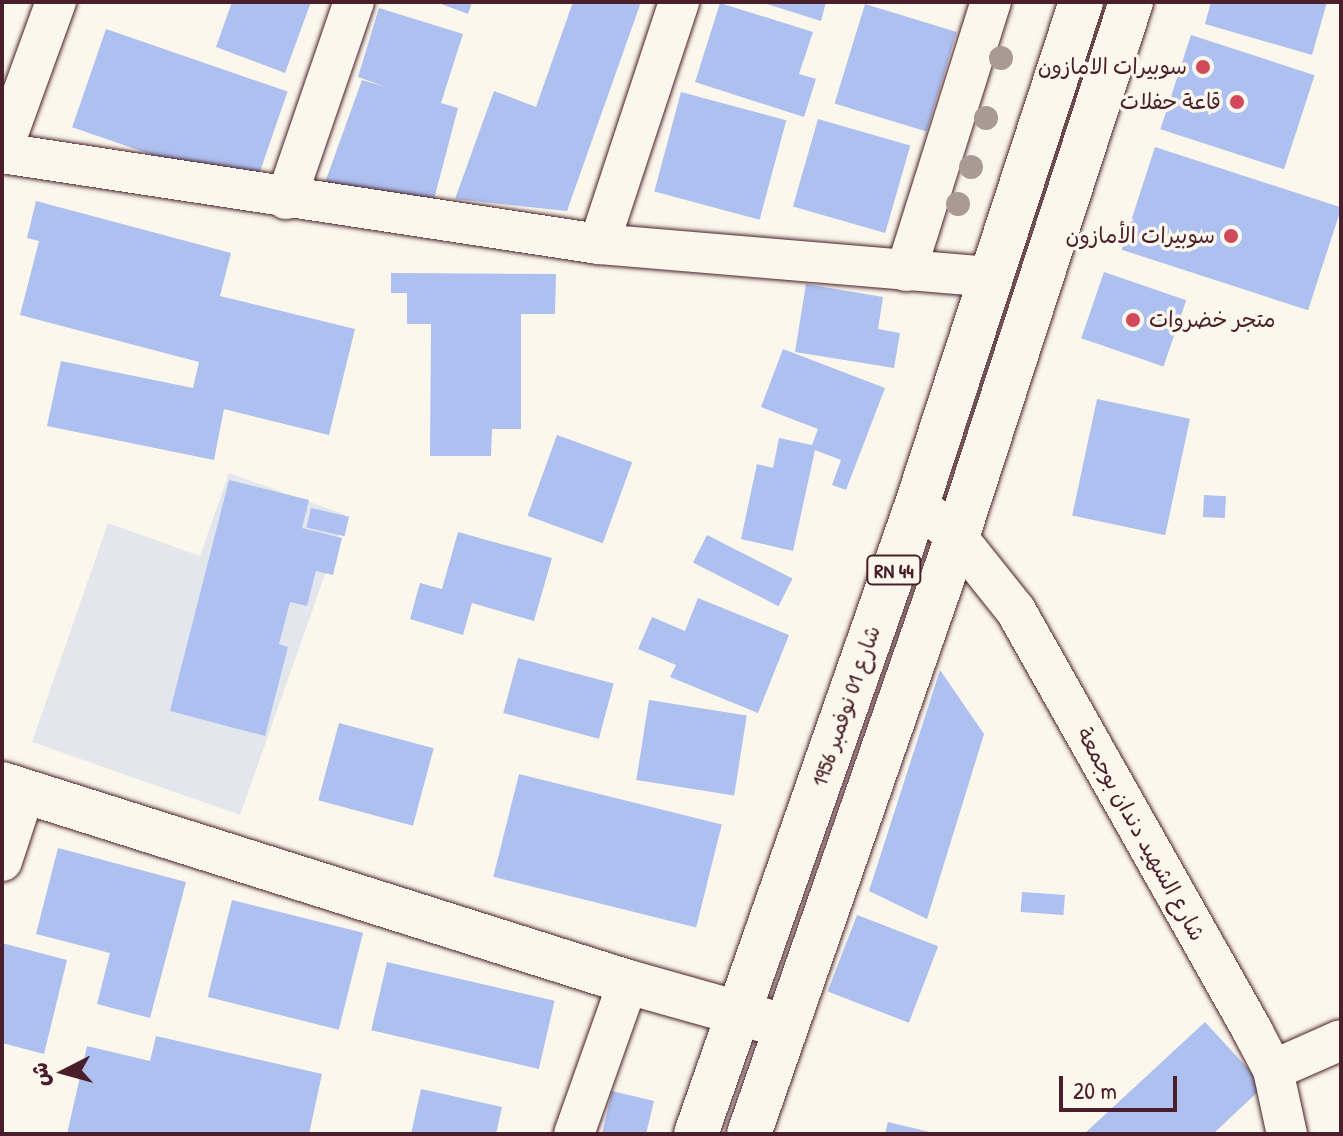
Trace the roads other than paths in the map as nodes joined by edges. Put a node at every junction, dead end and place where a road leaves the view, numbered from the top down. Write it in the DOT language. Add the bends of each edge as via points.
graph roads {
  1 [pos="56,2"];
  2 [pos="354,2"];
  3 [pos="679,2"];
  4 [pos="991,2"];
  5 [pos="1081,2"];
  6 [pos="1131,2"];
  7 [pos="12,88"];
  8 [pos="2,152"];
  9 [pos="286,199"];
  10 [pos="599,244"];
  11 [pos="906,271"];
  12 [pos="991,277"];
  13 [pos="917,504"];
  14 [pos="957,537"];
  15 [pos="13,787"];
  16 [pos="2,861"];
  17 [pos="628,982"];
  18 [pos="738,1012"];
  19 [pos="785,1026"];
  20 [pos="1341,1040"];
  21 [pos="1273,1070"];
  22 [pos="1293,1133"];
  23 [pos="574,1134"];
  24 [pos="696,1134"];
  25 [pos="749,1134"];
  1 -- 7 [label="street"];
  2 -- 9 [label="street"];
  3 -- 10 [label="street"];
  4 -- 11 [label="street"];
  5 -- 12 [label="main road, شارع 01 نوفمبر 1956 / RN 44"];
  6 -- 14 [label="main road, RN 44"];
  7 -- 8 [label="street"];
  8 -- 9 [label="street"];
  9 -- 10 [label="street"];
  10 -- 11 [label="street"];
  11 -- 12 [label="street"];
  12 -- 13 [label="main road, شارع 01 نوفمبر 1956 / RN 44"];
  13 -- 14 [label="street, شارع الشهيد دندان بوجمعة"];
  13 -- 18 [label="main road, شارع 01 نوفمبر 1956 / RN 44"];
  14 -- 19 [label="main road, RN 44"];
  14 -- 21 [label="street, شارع الشهيد دندان بوجمعة" via="1016,611"];
  15 -- 16 [label="street"];
  15 -- 17 [label="main road"];
  17 -- 18 [label="main road"];
  17 -- 23 [label="street"];
  18 -- 19 [label="main road"];
  18 -- 24 [label="main road, شارع 01 نوفمبر 1956 / RN 44"];
  19 -- 25 [label="main road, RN 44"];
  20 -- 21 [label="street"];
  21 -- 22 [label="street, شارع الشهيد دندان بوجمعة"];
}
